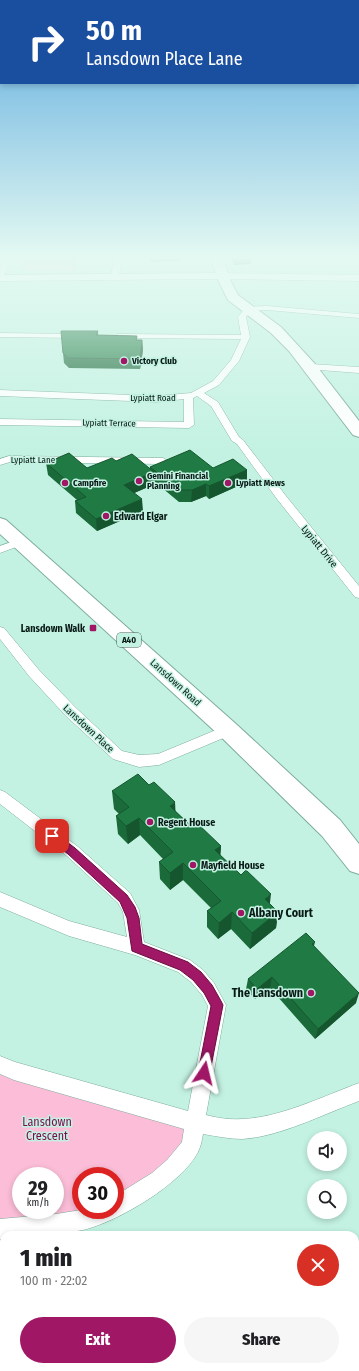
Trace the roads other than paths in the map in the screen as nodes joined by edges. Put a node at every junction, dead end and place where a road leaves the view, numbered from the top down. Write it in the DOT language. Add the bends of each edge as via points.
graph roads {
  1 [pos="243,323"];
  2 [pos="267,323"];
  3 [pos="0,335"];
  4 [pos="90,336"];
  5 [pos="113,336"];
  6 [pos="246,337"];
  7 [pos="310,367"];
  8 [pos="359,370"];
  9 [pos="0,393"];
  10 [pos="198,393"];
  11 [pos="188,396"];
  12 [pos="0,422"];
  13 [pos="359,432"];
  14 [pos="163,461"];
  15 [pos="0,462"];
  16 [pos="0,524"];
  17 [pos="20,542"];
  18 [pos="0,550"];
  19 [pos="359,594"];
  20 [pos="0,631"];
  21 [pos="228,730"];
  22 [pos="0,796"];
  23 [pos="330,828"];
  24 [pos="359,845"];
  25 [pos="359,863"];
  26 [pos="0,899"];
  27 [pos="136,948"];
  28 [pos="0,1065"];
  29 [pos="359,1092"];
  30 [pos="194,1123"];
  31 [pos="124,1201"];
  32 [pos="82,1219"];
  33 [pos="0,1229"];
  1 -- 6 [label="street"];
  2 -- 7 [label="highway"];
  3 -- 4 [label="street"];
  5 -- 6 [label="street"];
  6 -- 10 [label="street, Lypiatt Road" via="241,351 227,372 216,383"];
  7 -- 8 [label="street"];
  7 -- 13 [label="highway"];
  9 -- 11 [label="street, Lypiatt Road" via="161,399"];
  10 -- 11 [label="street, Lypiatt Road"];
  10 -- 19 [label="street, Lypiatt Drive" via="215,404 235,439 232,443 271,493 281,497"];
  11 -- 12 [label="street, Lypiatt Terrace" via="189,425"];
  14 -- 15 [label="street, Lypiatt Lane" via="9,459"];
  16 -- 17 [label="highway, Lansdown Road / A40"];
  17 -- 18 [label="street"];
  17 -- 21 [label="highway, Lansdown Road / A40"];
  20 -- 21 [label="street, Lansdown Place" via="34,673 71,712 118,755 139,761 159,759"];
  21 -- 23 [label="highway, Lansdown Road / A40"];
  22 -- 27 [label="street" via="72,851 124,898 133,918"];
  23 -- 24 [label="highway, Lansdown Road / A40"];
  23 -- 25 [label="highway, Lansdown Road / A40"];
  26 -- 27 [label="street" via="69,928"];
  27 -- 30 [label="street" via="184,966 197,976 217,1005"];
  28 -- 30 [label="street" via="14,1072"];
  29 -- 30 [label="street" via="276,1123 228,1129"];
  30 -- 31 [label="street" via="191,1146 174,1167 159,1180"];
  32 -- 33 [label="street"];
}
